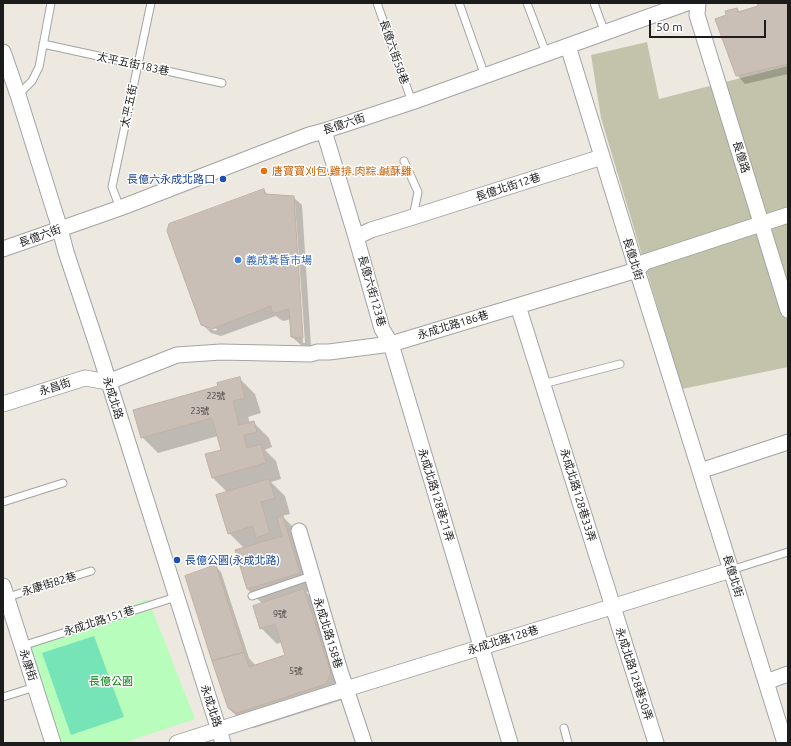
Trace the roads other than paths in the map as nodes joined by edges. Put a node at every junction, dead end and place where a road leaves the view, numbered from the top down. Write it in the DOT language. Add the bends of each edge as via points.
graph roads {
  1 [pos="51,3"];
  2 [pos="151,3"];
  3 [pos="377,3"];
  4 [pos="459,3"];
  5 [pos="527,3"];
  6 [pos="594,3"];
  7 [pos="687,3"];
  8 [pos="698,3"];
  9 [pos="605,33"];
  10 [pos="43,44"];
  11 [pos="568,46"];
  12 [pos="3,52"];
  13 [pos="546,53"];
  14 [pos="138,65"];
  15 [pos="485,76"];
  16 [pos="222,83"];
  17 [pos="18,95"];
  18 [pos="412,102"];
  19 [pos="324,131"];
  20 [pos="602,157"];
  21 [pos="404,161"];
  22 [pos="120,208"];
  23 [pos="788,216"];
  24 [pos="413,217"];
  25 [pos="762,224"];
  26 [pos="60,229"];
  27 [pos="356,238"];
  28 [pos="3,249"];
  29 [pos="637,270"];
  30 [pos="518,306"];
  31 [pos="788,310"];
  32 [pos="391,344"];
  33 [pos="620,364"];
  34 [pos="108,382"];
  35 [pos="543,384"];
  36 [pos="3,404"];
  37 [pos="788,442"];
  38 [pos="700,471"];
  39 [pos="63,483"];
  40 [pos="3,502"];
  41 [pos="298,530"];
  42 [pos="788,552"];
  43 [pos="731,570"];
  44 [pos="91,571"];
  45 [pos="311,576"];
  46 [pos="4,594"];
  47 [pos="252,596"];
  48 [pos="176,597"];
  49 [pos="613,606"];
  50 [pos="22,646"];
  51 [pos="481,647"];
  52 [pos="788,674"];
  53 [pos="766,682"];
  54 [pos="35,687"];
  55 [pos="346,689"];
  56 [pos="3,697"];
  57 [pos="564,728"];
  58 [pos="221,736"];
  59 [pos="53,743"];
  60 [pos="177,743"];
  61 [pos="364,743"];
  62 [pos="510,743"];
  63 [pos="568,743"];
  64 [pos="656,743"];
  65 [pos="784,743"];
  1 -- 10 [label="lane"];
  2 -- 14 [label="lane, 太平五街"];
  3 -- 18 [label="lane, 長億六街58巷"];
  4 -- 15 [label="lane"];
  5 -- 13 [label="lane"];
  6 -- 9 [label="lane"];
  7 -- 9 [label="street, 長億六街"];
  8 -- 25 [label="street, 長億路" via="697,15"];
  9 -- 11 [label="street, 長億六街"];
  10 -- 14 [label="lane, 太平五街183巷"];
  10 -- 17 [label="lane" via="39,67 32,81"];
  11 -- 13 [label="street, 長億六街"];
  11 -- 20 [label="street, 長億北街"];
  12 -- 17 [label="street, 永成北路"];
  13 -- 15 [label="street, 長億六街"];
  14 -- 16 [label="lane, 太平五街183巷"];
  14 -- 22 [label="lane, 太平五街" via="112,187"];
  15 -- 18 [label="street, 長億六街"];
  17 -- 26 [label="street, 永成北路"];
  18 -- 19 [label="street, 長億六街"];
  19 -- 22 [label="street, 長億六街"];
  19 -- 27 [label="street, 長億六街123巷"];
  20 -- 24 [label="street, 長億北街12巷"];
  20 -- 29 [label="street, 長億北街"];
  21 -- 24 [label="lane" via="418,192"];
  22 -- 26 [label="street, 長億六街"];
  23 -- 25 [label="street, 永成北路186巷"];
  24 -- 27 [label="street" via="371,230"];
  25 -- 29 [label="street, 永成北路186巷" via="645,262"];
  25 -- 31 [label="street, 長億路"];
  26 -- 28 [label="street, 長億六街"];
  26 -- 34 [label="street, 永成北路"];
  27 -- 32 [label="street, 長億六街123巷" via="382,329"];
  29 -- 30 [label="street, 永成北路186巷"];
  29 -- 38 [label="street, 長億北街"];
  30 -- 32 [label="street, 永成北路186巷"];
  30 -- 35 [label="street, 永成北路128巷33弄"];
  32 -- 34 [label="street, 永成北路186巷" via="311,354 221,352 176,355"];
  32 -- 51 [label="street, 永成北路128巷21弄"];
  33 -- 35 [label="lane"];
  34 -- 36 [label="street, 永昌街" via="85,378"];
  34 -- 48 [label="street, 永成北路"];
  35 -- 49 [label="street, 永成北路128巷33弄"];
  37 -- 38 [label="street"];
  38 -- 43 [label="street, 長億北街"];
  39 -- 40 [label="lane"];
  41 -- 45 [label="street, 永成北路158巷"];
  42 -- 43 [label="lane, 永成北路128巷"];
  43 -- 49 [label="street, 永成北路128巷"];
  43 -- 53 [label="street, 長億北街"];
  44 -- 46 [label="lane, 永康街82巷"];
  45 -- 47 [label="lane"];
  45 -- 55 [label="street, 永成北路158巷"];
  46 -- 50 [label="street, 永康街"];
  48 -- 50 [label="lane, 永成北路151巷"];
  48 -- 58 [label="street, 永成北路"];
  49 -- 51 [label="street, 永成北路128巷"];
  49 -- 64 [label="street, 永成北路128巷50弄"];
  50 -- 54 [label="street, 永康街"];
  51 -- 55 [label="street, 永成北路128巷"];
  51 -- 62 [label="street, 永成北路128巷21弄"];
  52 -- 53 [label="street"];
  53 -- 65 [label="street, 長億北街"];
  54 -- 56 [label="lane"];
  54 -- 59 [label="street, 永康街"];
  55 -- 58 [label="street, 永成北路128巷"];
  55 -- 61 [label="street, 永成北路158巷"];
  57 -- 63 [label="lane"];
  58 -- 60 [label="street, 永成北路128巷"];
}
